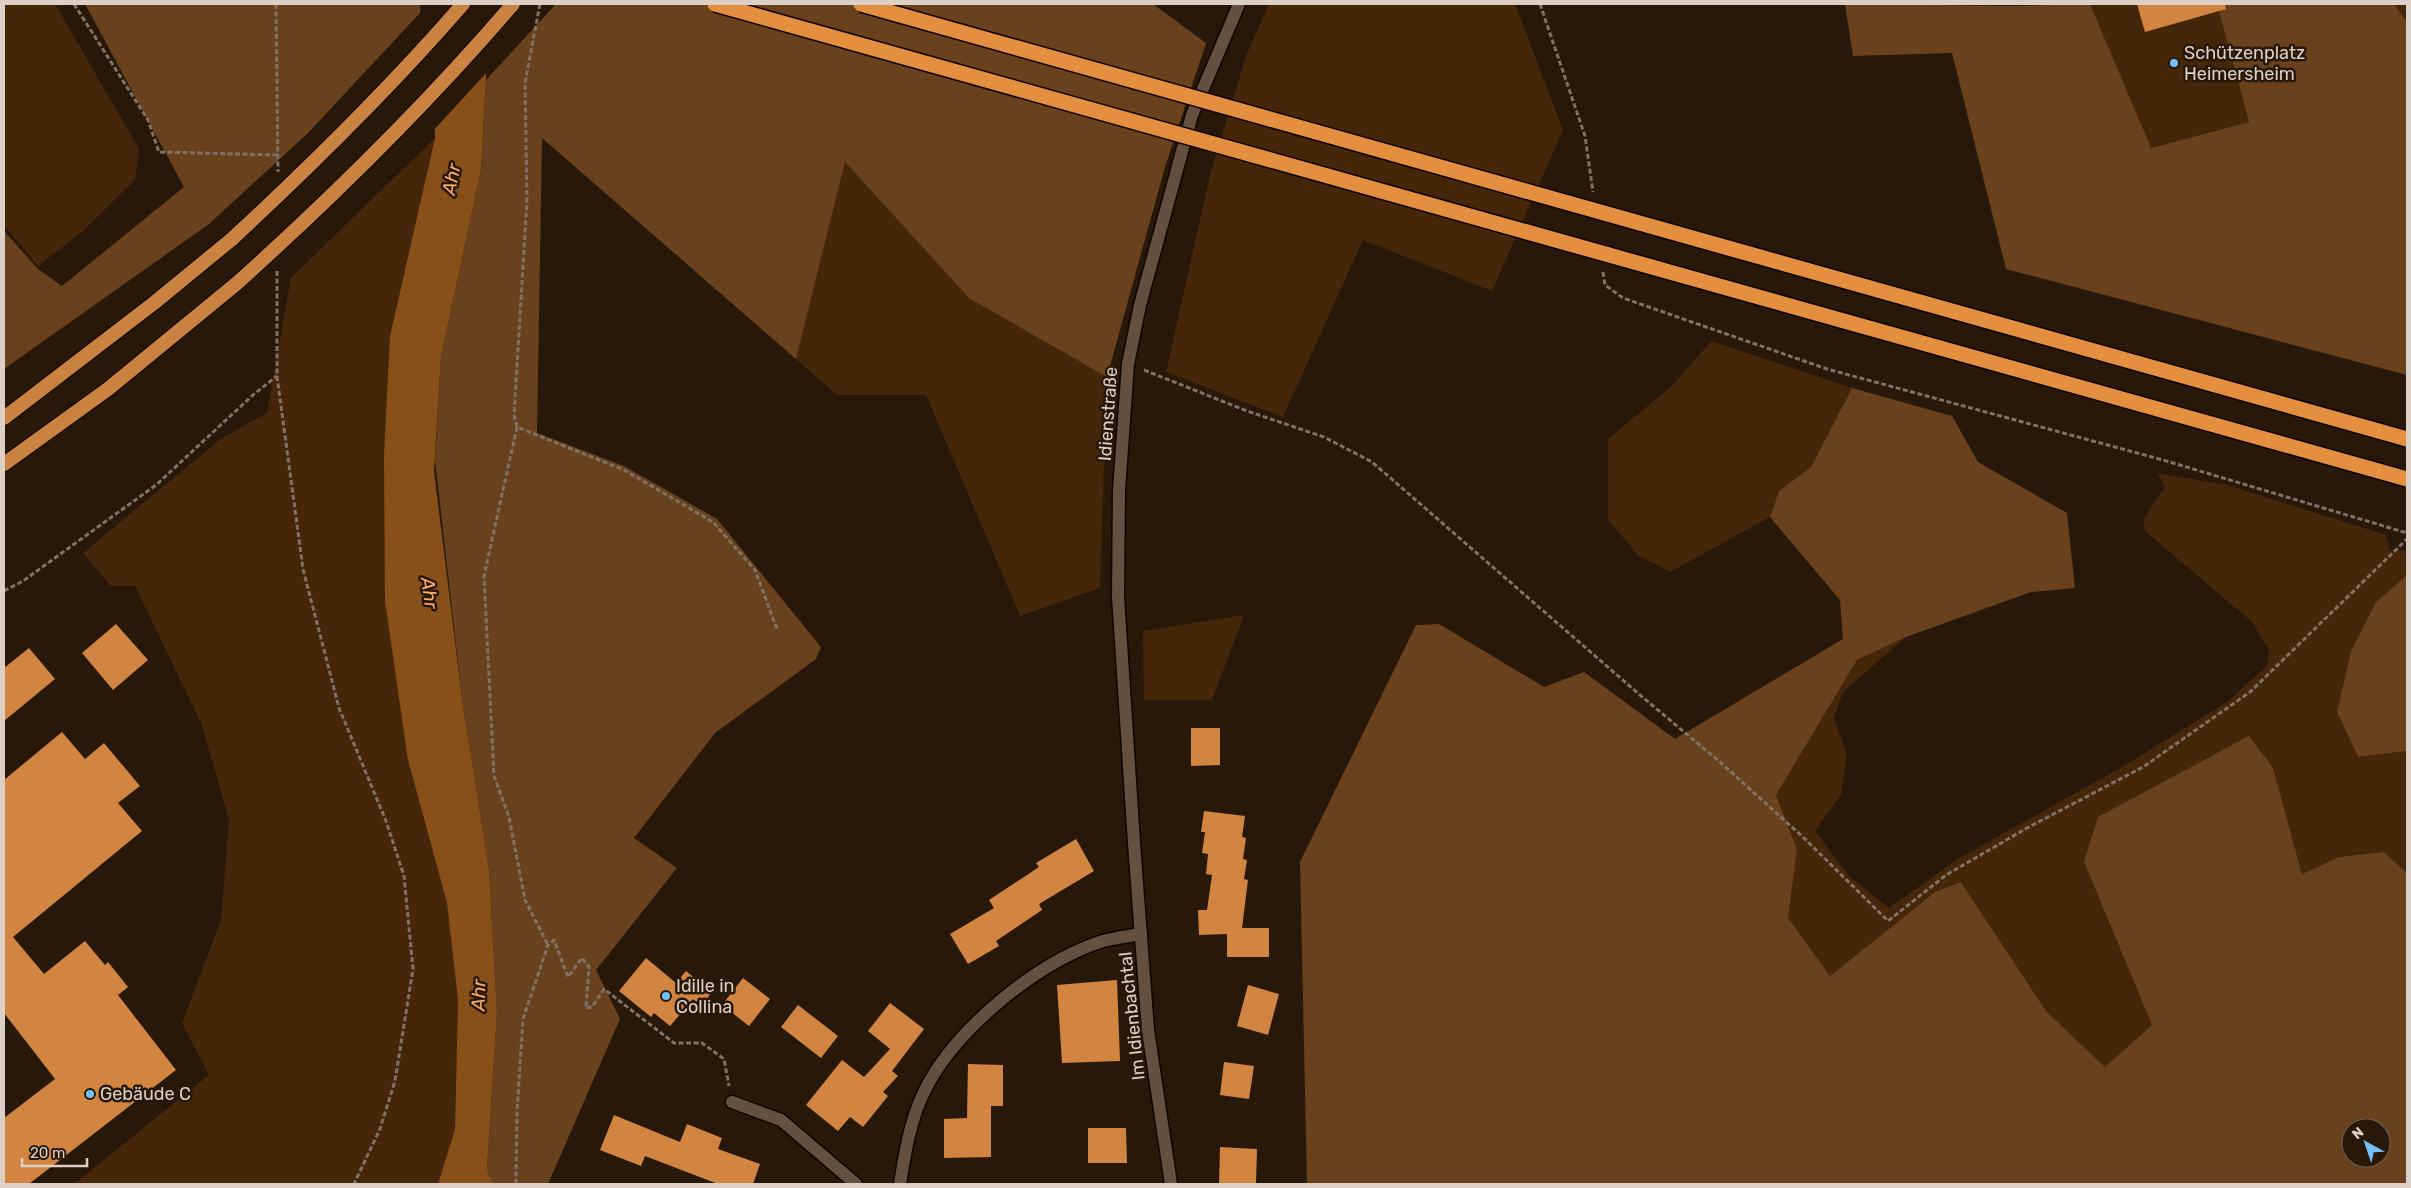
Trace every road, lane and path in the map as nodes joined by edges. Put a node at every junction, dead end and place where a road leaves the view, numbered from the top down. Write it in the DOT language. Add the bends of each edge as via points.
graph roads {
  1 [pos="74,4"];
  2 [pos="276,4"];
  3 [pos="463,4"];
  4 [pos="513,4"];
  5 [pos="540,4"];
  6 [pos="715,4"];
  7 [pos="861,4"];
  8 [pos="1238,4"];
  9 [pos="278,155"];
  10 [pos="278,175"];
  11 [pos="277,262"];
  12 [pos="1128,364"];
  13 [pos="277,376"];
  14 [pos="4,418"];
  15 [pos="517,427"];
  16 [pos="2407,438"];
  17 [pos="4,464"];
  18 [pos="2407,479"];
  19 [pos="2407,539"];
  20 [pos="4,591"];
  21 [pos="778,629"];
  22 [pos="1134,843"];
  23 [pos="1140,934"];
  24 [pos="548,945"];
  25 [pos="732,1102"];
  26 [pos="354,1184"];
  27 [pos="516,1184"];
  28 [pos="856,1184"];
  29 [pos="900,1184"];
  30 [pos="1171,1184"];
  1 -- 9 [label="path" via="148,120 160,152"];
  2 -- 9 [label="path"];
  3 -- 14 [label="highway, bridge" via="380,96 232,239 108,340"];
  4 -- 17 [label="highway, bridge" via="454,73 314,215 108,389"];
  5 -- 15 [label="path" via="524,84 527,200 514,415"];
  6 -- 18 [label="highway, bridge"];
  7 -- 16 [label="highway, bridge"];
  8 -- 12 [label="street, Idienstraße" via="1192,115 1140,305"];
  9 -- 10 [label="path"];
  11 -- 13 [label="path"];
  12 -- 19 [label="path" via="1247,411 1324,437 1372,462 1720,762 1804,838 1888,921 1946,875 2143,767 2250,692"];
  12 -- 22 [label="street, Idienstraße" via="1119,490 1118,596"];
  13 -- 20 [label="path" via="156,486 23,581"];
  13 -- 26 [label="path" via="303,570 339,708 386,821 404,876 413,969 395,1081 380,1129"];
  15 -- 21 [label="path" via="624,470 713,522 755,570"];
  15 -- 24 [label="path" via="484,576 494,776 509,817 525,900"];
  22 -- 23 [label="street, Im Idienbachtal"];
  23 -- 29 [label="street" via="1103,942 1059,960 1007,996 957,1042 924,1092 907,1141"];
  23 -- 30 [label="street, Im Idienbachtal" via="1148,1030"];
  24 -- 25 [label="path" via="554,940 568,977 582,958 589,967 586,1008 592,1007 604,989 674,1043 702,1043 724,1059"];
  24 -- 27 [label="path" via="523,1019"];
  25 -- 28 [label="street" via="781,1120"];
}
